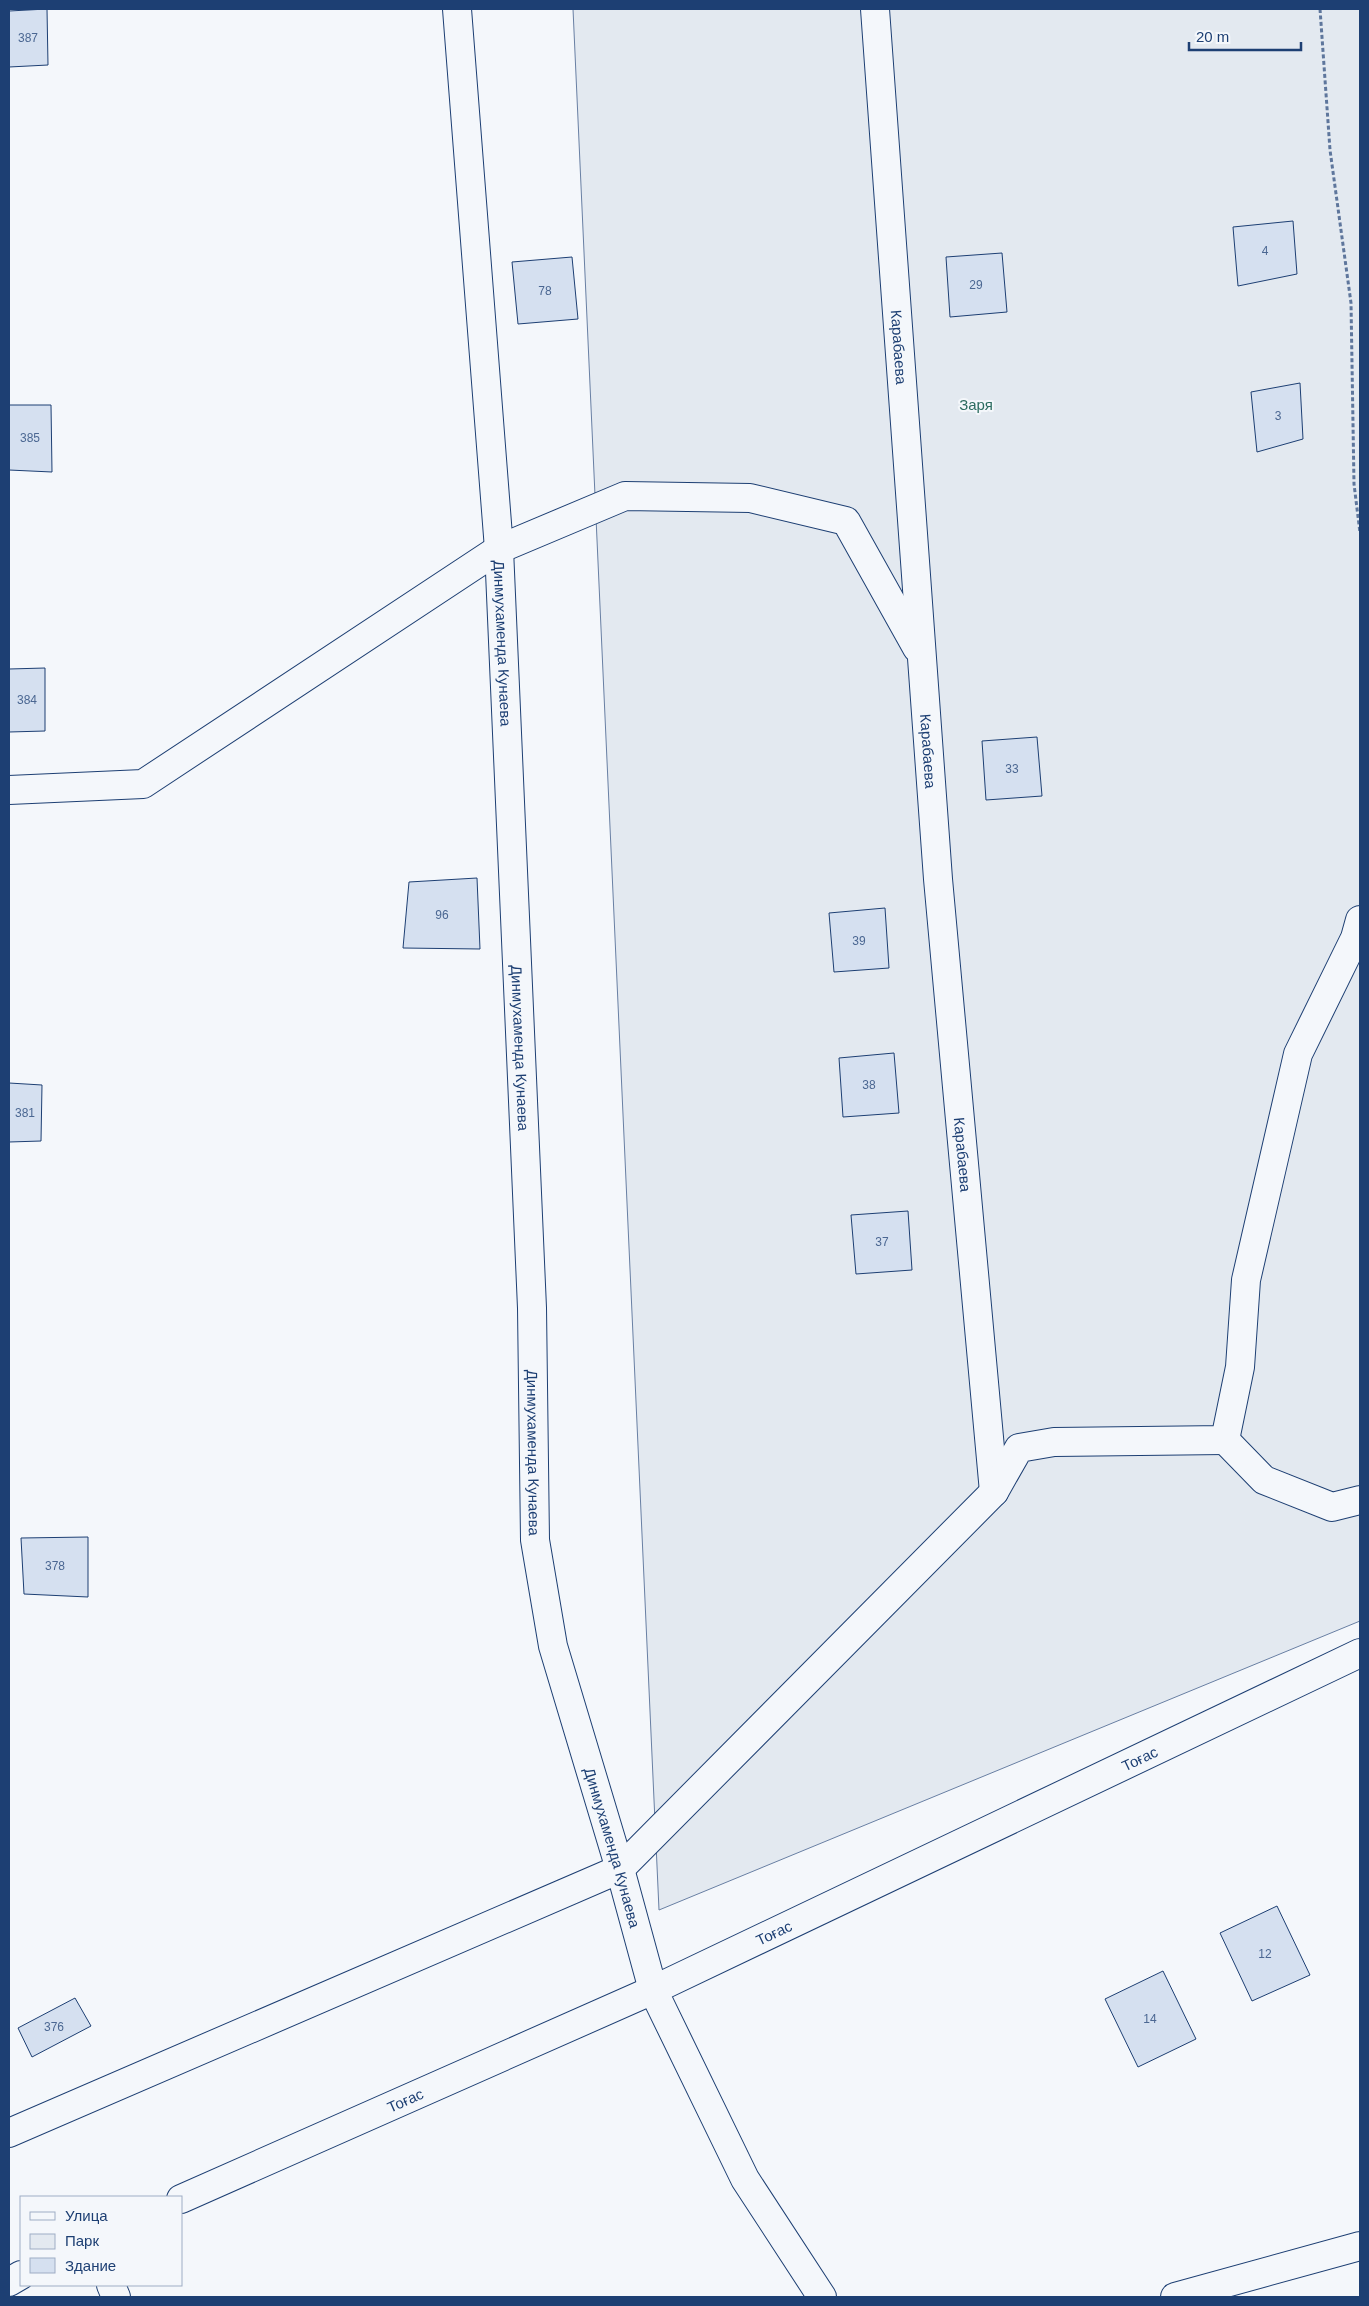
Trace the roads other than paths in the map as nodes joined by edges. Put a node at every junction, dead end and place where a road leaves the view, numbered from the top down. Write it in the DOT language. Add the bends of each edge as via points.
graph roads {
  1 [pos="457,9"];
  2 [pos="875,9"];
  3 [pos="499,549"];
  4 [pos="921,656"];
  5 [pos="9,790"];
  6 [pos="1360,920"];
  7 [pos="1225,1440"];
  8 [pos="994,1492"];
  9 [pos="1360,1500"];
  10 [pos="1360,1654"];
  11 [pos="620,1869"];
  12 [pos="653,1990"];
  13 [pos="9,2132"];
  14 [pos="182,2199"];
  15 [pos="1360,2246"];
  16 [pos="822,2297"];
  17 [pos="1175,2297"];
  1 -- 3 [label="main road, Динмухаменда Кунаева"];
  2 -- 4 [label="main road, Карабаева"];
  3 -- 4 [label="main road" via="625,496 750,498 846,521"];
  3 -- 5 [label="main road" via="143,784"];
  3 -- 11 [label="main road, Динмухаменда Кунаева" via="532,1308 534,1540 553,1646"];
  4 -- 8 [label="main road, Карабаева"];
  6 -- 7 [label="main road" via="1356,938 1298,1054 1246,1280 1240,1367"];
  7 -- 8 [label="main road" via="1054,1442 1019,1448"];
  7 -- 9 [label="main road" via="1264,1480 1332,1507"];
  8 -- 11 [label="main road"];
  10 -- 12 [label="main road, Тоғас"];
  11 -- 12 [label="main road, Динмухаменда Кунаева"];
  11 -- 13 [label="main road"];
  12 -- 14 [label="main road, Тоғас"];
  12 -- 16 [label="main road, Динмухаменда Кунаева" via="746,2179"];
  15 -- 17 [label="main road"];
}
